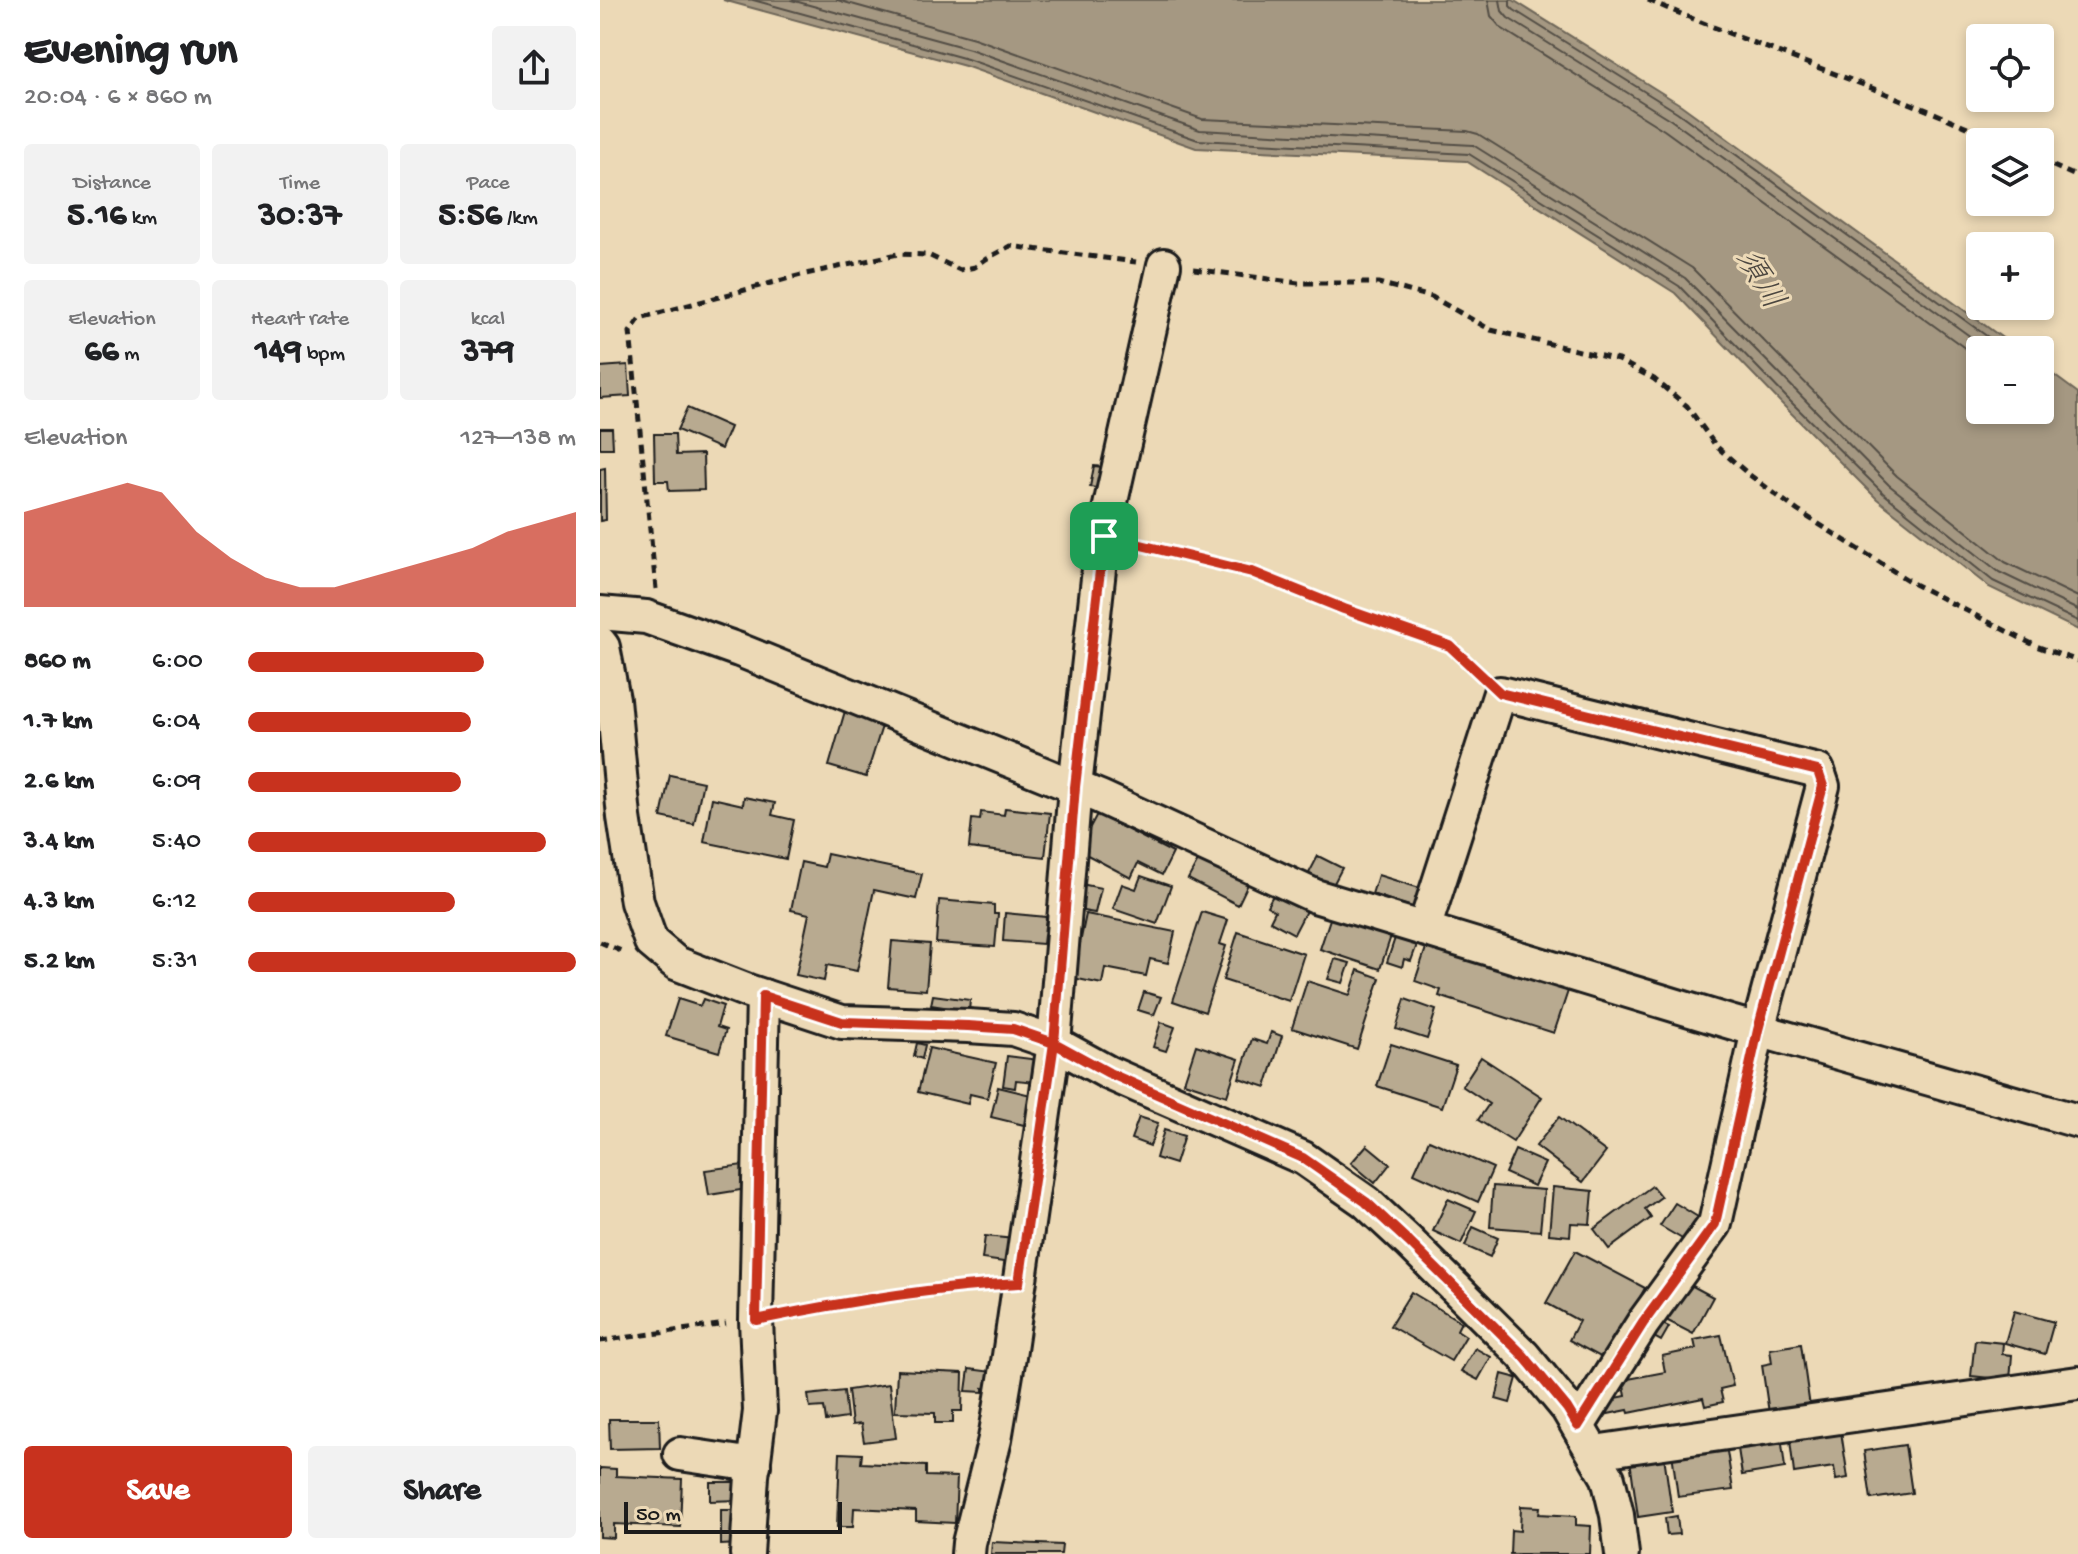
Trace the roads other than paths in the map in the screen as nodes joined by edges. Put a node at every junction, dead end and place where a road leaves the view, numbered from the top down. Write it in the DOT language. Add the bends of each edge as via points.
graph roads {
  1 [pos="1164,265"];
  2 [pos="600,613"];
  3 [pos="600,643"];
  4 [pos="1075,787"];
  5 [pos="1424,929"];
  6 [pos="763,996"];
  7 [pos="1758,1030"];
  8 [pos="1054,1043"];
  9 [pos="2078,1121"];
  10 [pos="2078,1383"];
  11 [pos="1586,1439"];
  12 [pos="680,1454"];
  13 [pos="754,1465"];
  14 [pos="747,1554"];
  15 [pos="968,1554"];
  16 [pos="1622,1554"];
  1 -- 4 [label="street" via="1104,536"];
  2 -- 4 [label="street" via="646,617 739,650"];
  3 -- 6 [label="street" via="613,699 637,902 651,942 676,963"];
  4 -- 5 [label="street" via="1315,896"];
  4 -- 8 [label="street"];
  5 -- 7 [label="street"];
  5 -- 7 [label="street" via="1500,693 1818,771 1823,786"];
  6 -- 8 [label="street" via="842,1022 1013,1029"];
  6 -- 13 [label="street" via="756,1320 760,1411"];
  7 -- 9 [label="street"];
  7 -- 11 [label="street" via="1715,1224 1643,1323"];
  8 -- 11 [label="street" via="1109,1073 1303,1158 1366,1202 1523,1355"];
  8 -- 15 [label="street" via="995,1439"];
  10 -- 11 [label="street"];
  11 -- 16 [label="street" via="1608,1478"];
  12 -- 13 [label="street"];
  13 -- 14 [label="street"];
}
